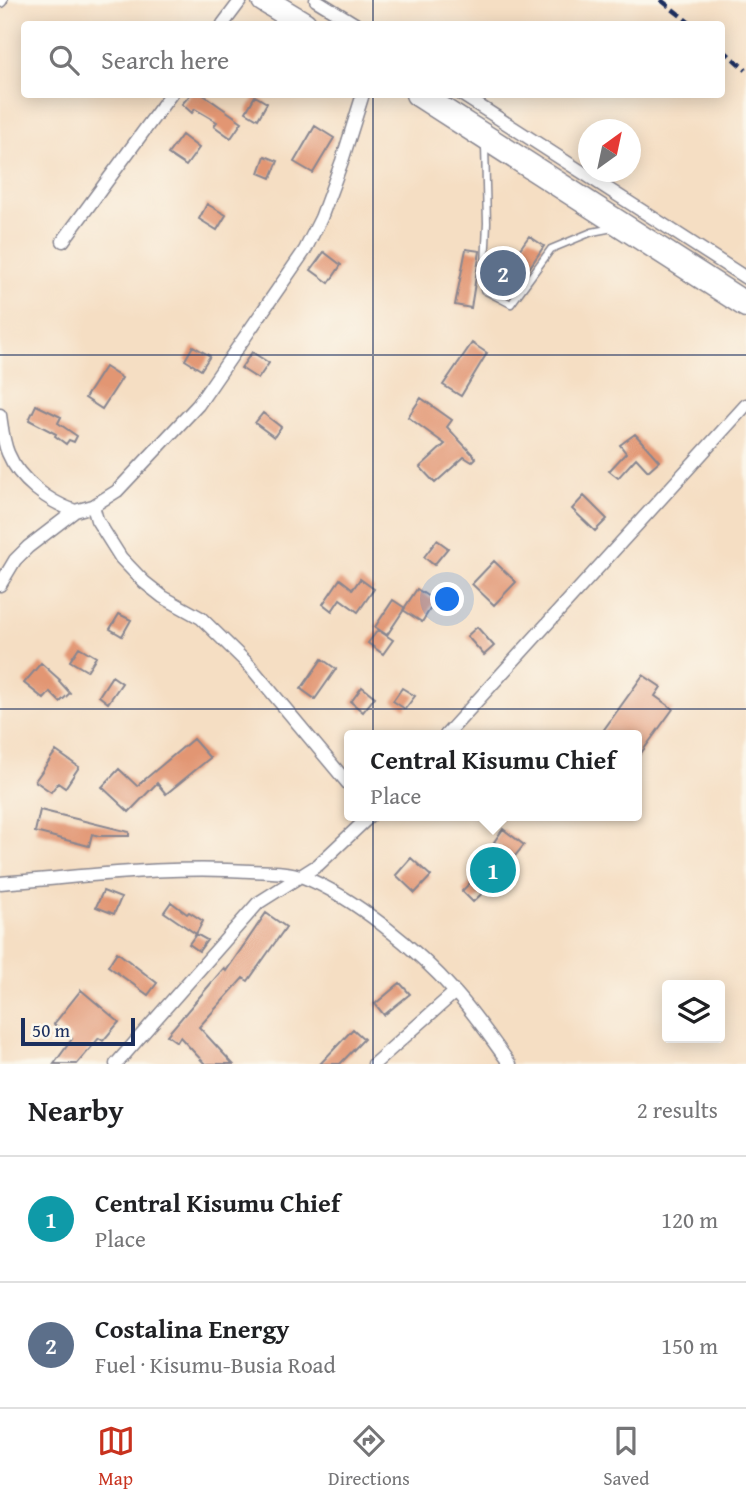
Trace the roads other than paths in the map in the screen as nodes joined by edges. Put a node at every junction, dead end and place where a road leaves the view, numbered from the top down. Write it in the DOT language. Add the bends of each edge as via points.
graph roads {
  1 [pos="241,0"];
  2 [pos="264,0"];
  3 [pos="316,0"];
  4 [pos="225,21"];
  5 [pos="299,21"];
  6 [pos="350,21"];
  7 [pos="168,98"];
  8 [pos="362,98"];
  9 [pos="424,98"];
  10 [pos="467,98"];
  11 [pos="484,137"];
  12 [pos="623,226"];
  13 [pos="63,241"];
  14 [pos="746,278"];
  15 [pos="746,305"];
  16 [pos="746,405"];
  17 [pos="0,415"];
  18 [pos="93,506"];
  19 [pos="75,511"];
  20 [pos="0,585"];
  21 [pos="451,730"];
  22 [pos="344,780"];
  23 [pos="365,821"];
  24 [pos="302,877"];
  25 [pos="0,883"];
  26 [pos="455,992"];
  27 [pos="116,1064"];
  28 [pos="374,1064"];
  29 [pos="510,1064"];
  1 -- 4 [label="street"];
  2 -- 5 [label="highway"];
  3 -- 6 [label="street"];
  7 -- 13 [label="street"];
  8 -- 18 [label="street" via="321,218 304,250 198,405 117,491"];
  9 -- 11 [label="highway"];
  10 -- 14 [label="street"];
  11 -- 12 [label="highway"];
  11 -- 12 [label="lane" via="484,290 511,304 551,249 592,232"];
  12 -- 15 [label="highway"];
  16 -- 21 [label="street"];
  17 -- 19 [label="street" via="16,467 52,501"];
  18 -- 19 [label="street"];
  18 -- 22 [label="street" via="97,520 129,566 163,597 201,618 249,665"];
  19 -- 20 [label="street" via="21,553"];
  23 -- 24 [label="street"];
  24 -- 25 [label="street" via="236,870 155,870"];
  24 -- 26 [label="street" via="353,904"];
  24 -- 27 [label="street" via="258,903"];
  26 -- 28 [label="street"];
  26 -- 29 [label="street"];
}
